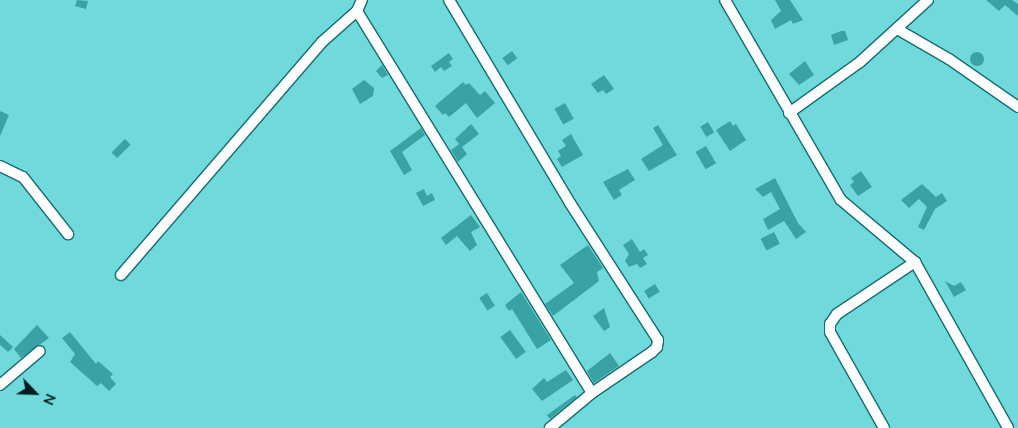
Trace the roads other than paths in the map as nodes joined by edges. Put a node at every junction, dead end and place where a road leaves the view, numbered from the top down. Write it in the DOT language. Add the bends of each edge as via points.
graph roads {
  1 [pos="362,0"];
  2 [pos="449,0"];
  3 [pos="725,0"];
  4 [pos="928,0"];
  5 [pos="357,12"];
  6 [pos="898,29"];
  7 [pos="1018,107"];
  8 [pos="789,113"];
  9 [pos="0,166"];
  10 [pos="68,234"];
  11 [pos="915,262"];
  12 [pos="121,275"];
  13 [pos="40,351"];
  14 [pos="0,385"];
  15 [pos="592,393"];
  16 [pos="554,427"];
  17 [pos="884,428"];
  18 [pos="1008,428"];
  1 -- 5 [label="street"];
  2 -- 15 [label="street" via="570,203 658,340 658,348"];
  3 -- 8 [label="street"];
  4 -- 6 [label="street"];
  5 -- 12 [label="street" via="322,42"];
  5 -- 15 [label="street"];
  6 -- 7 [label="street" via="949,59"];
  6 -- 8 [label="street" via="860,62"];
  8 -- 11 [label="street" via="841,200"];
  9 -- 10 [label="street" via="23,177"];
  11 -- 17 [label="street" via="838,314 830,324 830,332"];
  11 -- 18 [label="street"];
  13 -- 14 [label="street"];
  15 -- 16 [label="street"];
}
